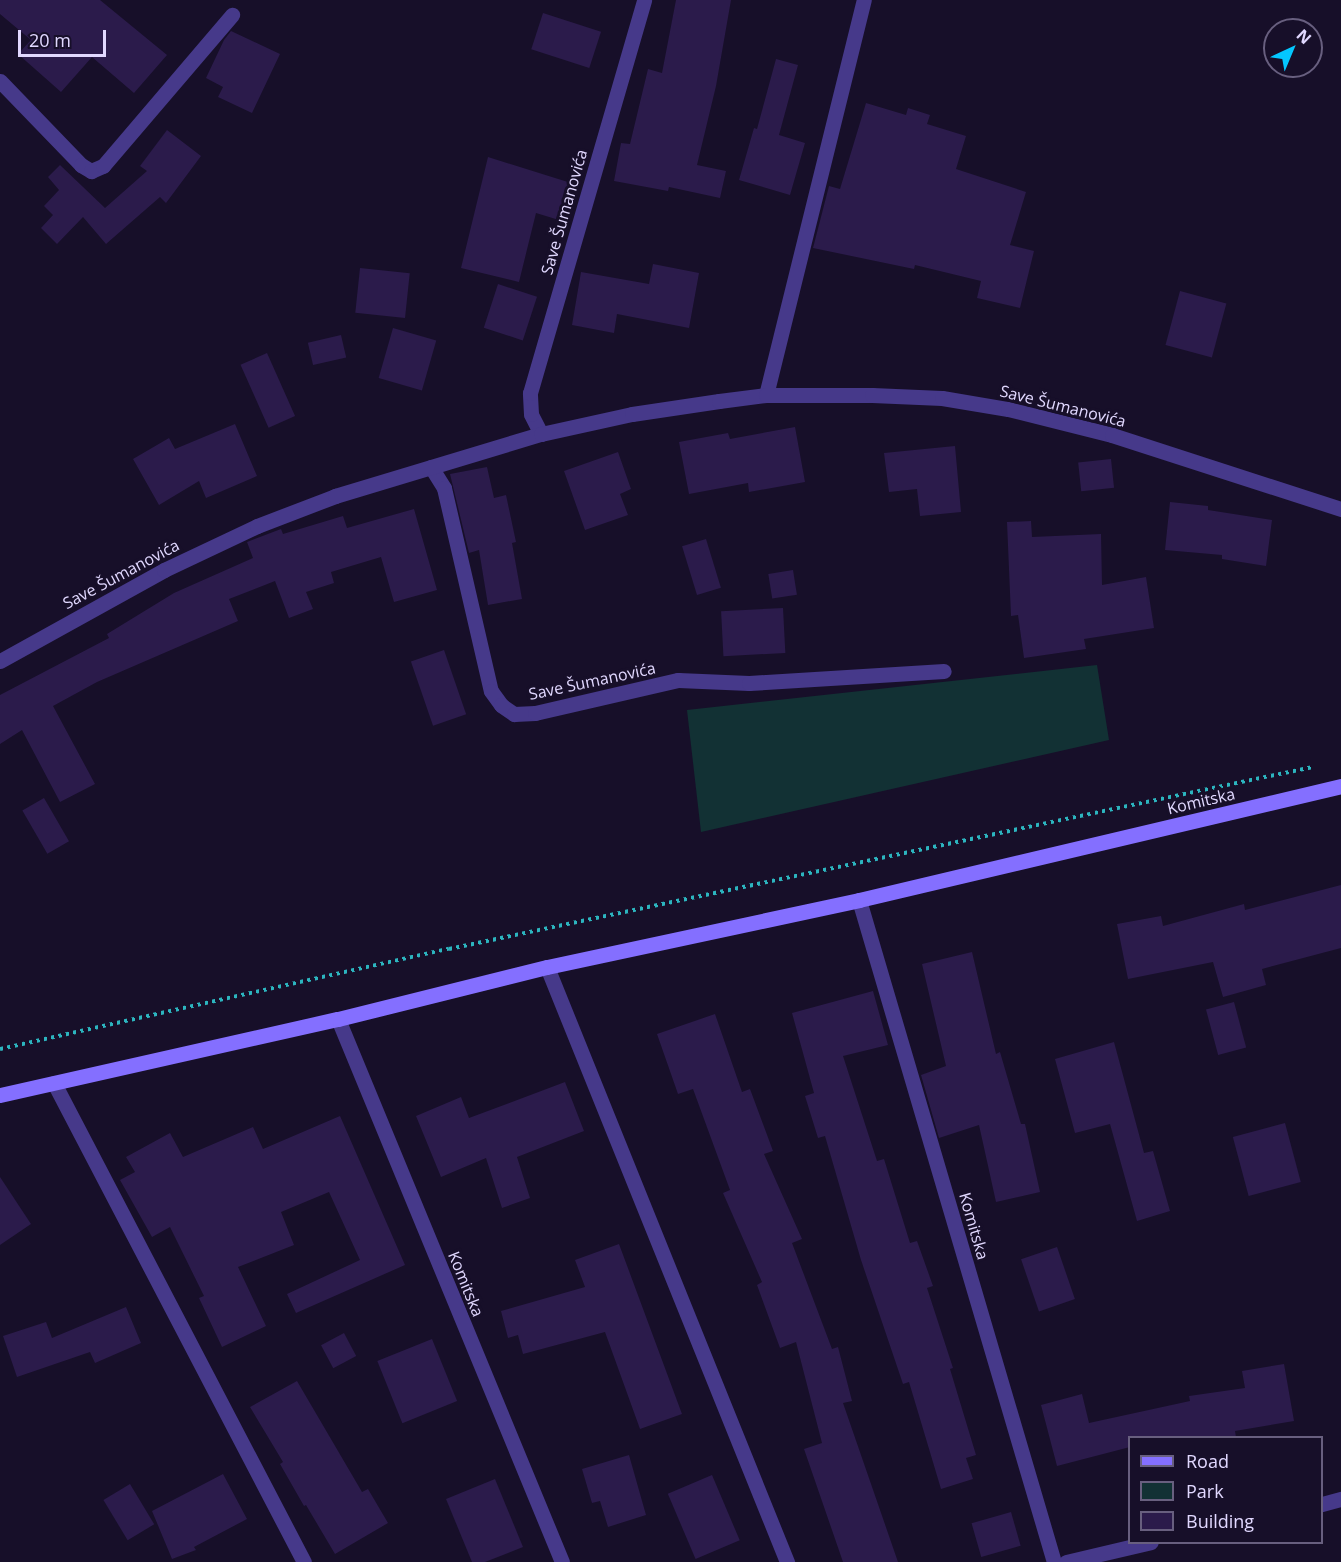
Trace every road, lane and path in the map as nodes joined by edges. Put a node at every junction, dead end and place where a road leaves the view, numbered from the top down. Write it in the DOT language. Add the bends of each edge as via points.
graph roads {
  1 [pos="644,0"];
  2 [pos="864,0"];
  3 [pos="232,15"];
  4 [pos="0,81"];
  5 [pos="766,395"];
  6 [pos="541,434"];
  7 [pos="431,467"];
  8 [pos="1341,509"];
  9 [pos="0,661"];
  10 [pos="944,671"];
  11 [pos="1318,766"];
  12 [pos="1341,786"];
  13 [pos="859,900"];
  14 [pos="547,967"];
  15 [pos="338,1019"];
  16 [pos="0,1049"];
  17 [pos="54,1083"];
  18 [pos="0,1095"];
  19 [pos="1341,1499"];
  20 [pos="1323,1504"];
  21 [pos="1142,1544"];
  22 [pos="304,1562"];
  23 [pos="562,1562"];
  24 [pos="787,1562"];
  25 [pos="1054,1562"];
  26 [pos="1066,1562"];
  1 -- 6 [label="street, Save Šumanovića" via="530,393 531,414"];
  2 -- 5 [label="street"];
  3 -- 4 [label="street" via="103,166 91,171"];
  5 -- 6 [label="street, Save Šumanovića" via="632,414"];
  5 -- 8 [label="street, Save Šumanovića" via="942,398 1008,409 1112,435"];
  6 -- 7 [label="street, Save Šumanovića"];
  7 -- 9 [label="street, Save Šumanovića" via="335,496 257,526 164,570"];
  7 -- 10 [label="street, Save Šumanovića" via="444,488 491,692 514,714 535,713 678,680 748,683"];
  11 -- 16 [label="path" via="449,949"];
  12 -- 13 [label="main road, Komitska"];
  13 -- 14 [label="main road, Komitska"];
  13 -- 25 [label="street, Komitska"];
  14 -- 15 [label="main road, Komitska"];
  14 -- 24 [label="street"];
  15 -- 17 [label="main road, Komitska"];
  15 -- 23 [label="street, Komitska"];
  17 -- 18 [label="main road, Komitska"];
  17 -- 22 [label="street"];
  19 -- 20 [label="street"];
  21 -- 26 [label="street"];
}
